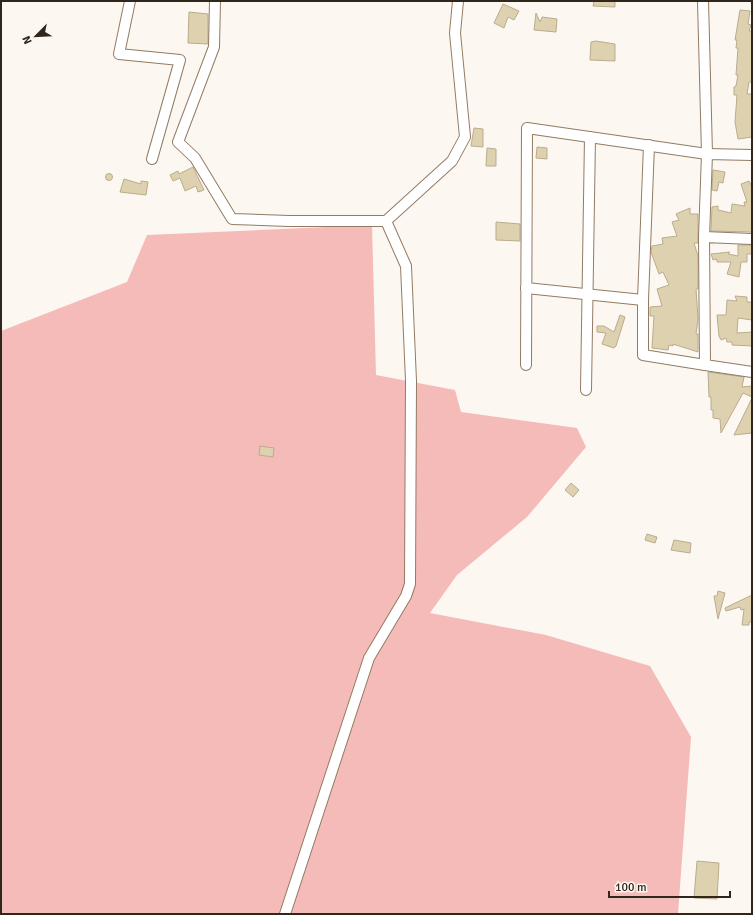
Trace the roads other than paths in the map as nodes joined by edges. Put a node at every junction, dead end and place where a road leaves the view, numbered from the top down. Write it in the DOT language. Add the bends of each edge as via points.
graph roads {
  1 [pos="130,1"];
  2 [pos="215,1"];
  3 [pos="458,1"];
  4 [pos="703,1"];
  5 [pos="590,137"];
  6 [pos="649,145"];
  7 [pos="706,154"];
  8 [pos="752,155"];
  9 [pos="152,160"];
  10 [pos="386,221"];
  11 [pos="704,237"];
  12 [pos="752,239"];
  13 [pos="526,288"];
  14 [pos="586,293"];
  15 [pos="644,300"];
  16 [pos="526,365"];
  17 [pos="705,365"];
  18 [pos="752,372"];
  19 [pos="586,390"];
  20 [pos="285,914"];
  1 -- 9 [label="street" via="119,54 180,60"];
  2 -- 10 [label="street" via="214,47 178,142 195,158 232,219"];
  3 -- 10 [label="street" via="455,33 464,137 452,161"];
  4 -- 7 [label="street"];
  5 -- 6 [label="street"];
  5 -- 13 [label="street" via="527,128"];
  5 -- 14 [label="street"];
  6 -- 7 [label="street"];
  6 -- 15 [label="street"];
  7 -- 8 [label="street"];
  7 -- 11 [label="street"];
  10 -- 20 [label="street" via="406,266 411,381 410,584 406,596 369,658"];
  11 -- 12 [label="street"];
  11 -- 17 [label="street"];
  13 -- 14 [label="street"];
  13 -- 16 [label="street"];
  14 -- 15 [label="street"];
  14 -- 19 [label="street"];
  15 -- 17 [label="street" via="643,355"];
  17 -- 18 [label="street"];
}
